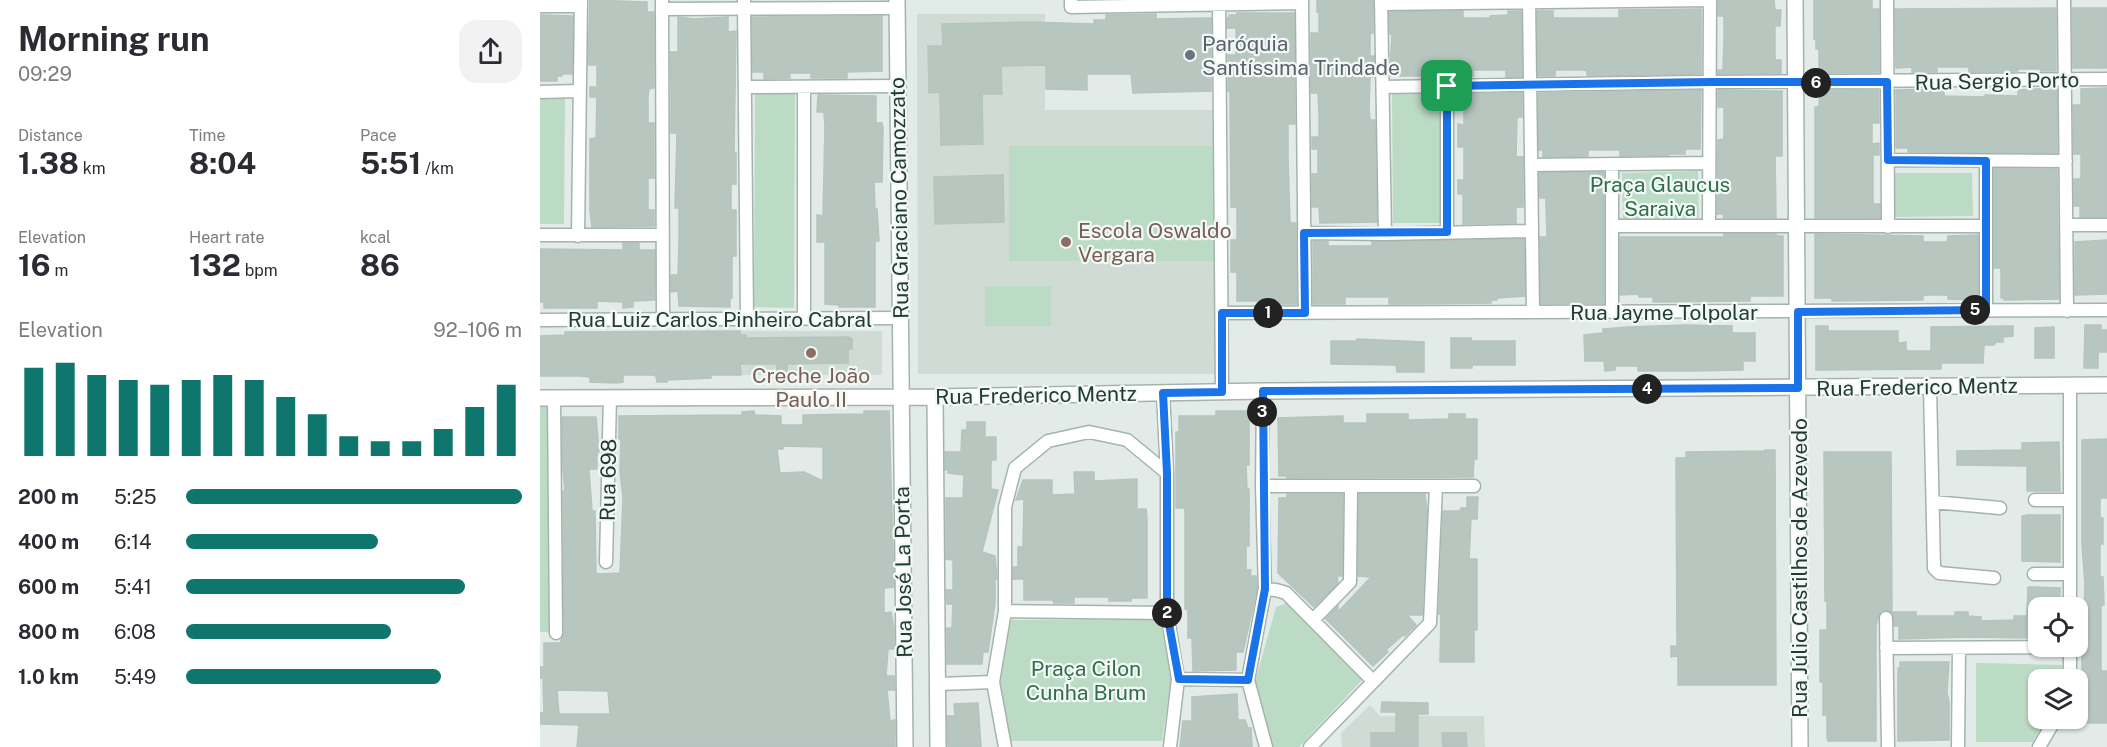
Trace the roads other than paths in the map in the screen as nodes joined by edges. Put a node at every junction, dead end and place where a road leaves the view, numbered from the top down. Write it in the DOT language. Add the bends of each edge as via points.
graph roads {
  1 [pos="1710,0"];
  2 [pos="1795,0"];
  3 [pos="1887,0"];
  4 [pos="2064,0"];
  5 [pos="1529,1"];
  6 [pos="1610,1"];
  7 [pos="1219,2"];
  8 [pos="1302,2"];
  9 [pos="1381,2"];
  10 [pos="581,3"];
  11 [pos="1071,3"];
  12 [pos="1158,3"];
  13 [pos="662,4"];
  14 [pos="744,4"];
  15 [pos="800,4"];
  16 [pos="897,4"];
  17 [pos="540,6"];
  18 [pos="2065,80"];
  19 [pos="2107,80"];
  20 [pos="1711,82"];
  21 [pos="1887,82"];
  22 [pos="1795,83"];
  23 [pos="1530,84"];
  24 [pos="898,86"];
  25 [pos="1447,86"];
  26 [pos="745,87"];
  27 [pos="804,87"];
  28 [pos="1383,87"];
  29 [pos="579,91"];
  30 [pos="540,92"];
  31 [pos="1888,160"];
  32 [pos="1986,161"];
  33 [pos="2066,161"];
  34 [pos="1709,163"];
  35 [pos="1531,165"];
  36 [pos="1612,166"];
  37 [pos="2066,225"];
  38 [pos="2107,225"];
  39 [pos="1612,226"];
  40 [pos="1709,226"];
  41 [pos="1985,226"];
  42 [pos="1796,227"];
  43 [pos="1888,227"];
  44 [pos="1531,231"];
  45 [pos="1447,232"];
  46 [pos="1304,233"];
  47 [pos="1385,234"];
  48 [pos="540,235"];
  49 [pos="662,235"];
  50 [pos="578,236"];
  51 [pos="1986,310"];
  52 [pos="2067,310"];
  53 [pos="2107,310"];
  54 [pos="1533,312"];
  55 [pos="1612,312"];
  56 [pos="1798,312"];
  57 [pos="1222,313"];
  58 [pos="1305,313"];
  59 [pos="663,318"];
  60 [pos="900,318"];
  61 [pos="747,319"];
  62 [pos="540,320"];
  63 [pos="804,320"];
  64 [pos="2107,385"];
  65 [pos="2070,386"];
  66 [pos="1930,387"];
  67 [pos="1798,388"];
  68 [pos="1263,391"];
  69 [pos="1222,392"];
  70 [pos="1163,393"];
  71 [pos="610,397"];
  72 [pos="901,397"];
  73 [pos="935,397"];
  74 [pos="547,398"];
  75 [pos="1167,473"];
  76 [pos="1262,486"];
  77 [pos="1436,486"];
  78 [pos="1474,486"];
  79 [pos="1351,488"];
  80 [pos="2035,500"];
  81 [pos="2070,501"];
  82 [pos="1933,502"];
  83 [pos="2000,508"];
  84 [pos="606,562"];
  85 [pos="2034,574"];
  86 [pos="2070,574"];
  87 [pos="1994,578"];
  88 [pos="1265,589"];
  89 [pos="2070,597"];
  90 [pos="1005,611"];
  91 [pos="1167,613"];
  92 [pos="1886,618"];
  93 [pos="1313,620"];
  94 [pos="555,633"];
  95 [pos="2028,647"];
  96 [pos="1886,648"];
  97 [pos="1959,648"];
  98 [pos="1179,679"];
  99 [pos="1248,680"];
  100 [pos="1373,681"];
  101 [pos="993,682"];
  102 [pos="939,684"];
  103 [pos="2050,729"];
  104 [pos="1323,742"];
  105 [pos="905,747"];
  106 [pos="938,747"];
  107 [pos="1005,747"];
  108 [pos="1170,747"];
  109 [pos="1266,747"];
  110 [pos="1310,747"];
  111 [pos="1800,747"];
  112 [pos="1888,747"];
  113 [pos="1959,747"];
  114 [pos="2039,747"];
  1 -- 6 [label="street"];
  1 -- 20 [label="street"];
  2 -- 22 [label="street, Rua Júlio Castilhos de Azevedo"];
  3 -- 21 [label="street"];
  4 -- 18 [label="street"];
  5 -- 6 [label="street"];
  5 -- 9 [label="street"];
  5 -- 23 [label="street"];
  7 -- 8 [label="street"];
  7 -- 12 [label="street"];
  7 -- 57 [label="street"];
  8 -- 46 [label="street"];
  9 -- 28 [label="street"];
  10 -- 17 [label="street"];
  10 -- 29 [label="street"];
  11 -- 12 [label="street"];
  13 -- 14 [label="street"];
  13 -- 49 [label="street"];
  14 -- 15 [label="street"];
  14 -- 26 [label="street"];
  15 -- 16 [label="street"];
  16 -- 24 [label="street, Rua Graciano Camozzato"];
  18 -- 19 [label="street, Rua Sergio Porto"];
  18 -- 21 [label="street, Rua Sergio Porto"];
  18 -- 33 [label="street"];
  20 -- 22 [label="street, Rua Sergio Porto"];
  20 -- 23 [label="street, Rua Sergio Porto"];
  20 -- 34 [label="street"];
  21 -- 22 [label="street, Rua Sergio Porto"];
  21 -- 31 [label="street"];
  22 -- 42 [label="street, Rua Júlio Castilhos de Azevedo"];
  23 -- 25 [label="street, Rua Sergio Porto"];
  23 -- 35 [label="street"];
  24 -- 27 [label="street"];
  24 -- 60 [label="street, Rua Graciano Camozzato"];
  25 -- 28 [label="street, Rua Sergio Porto"];
  25 -- 45 [label="street"];
  26 -- 27 [label="street"];
  26 -- 61 [label="street"];
  27 -- 63 [label="street"];
  28 -- 47 [label="street"];
  29 -- 30 [label="street"];
  29 -- 50 [label="street"];
  31 -- 32 [label="street"];
  31 -- 43 [label="street"];
  32 -- 33 [label="street"];
  32 -- 41 [label="street"];
  33 -- 37 [label="street"];
  34 -- 36 [label="street"];
  34 -- 40 [label="street"];
  35 -- 36 [label="street"];
  35 -- 44 [label="street"];
  36 -- 39 [label="street"];
  37 -- 38 [label="street"];
  37 -- 52 [label="street"];
  39 -- 40 [label="street"];
  39 -- 55 [label="street"];
  40 -- 42 [label="street"];
  41 -- 43 [label="street"];
  41 -- 51 [label="street"];
  42 -- 43 [label="street"];
  42 -- 56 [label="street, Rua Júlio Castilhos de Azevedo"];
  44 -- 45 [label="street"];
  44 -- 54 [label="street"];
  45 -- 47 [label="street"];
  46 -- 47 [label="street"];
  46 -- 58 [label="street"];
  48 -- 50 [label="street"];
  49 -- 50 [label="street"];
  49 -- 59 [label="street"];
  51 -- 52 [label="street, Rua Jayme Tolpolar"];
  51 -- 56 [label="street, Rua Jayme Tolpolar"];
  52 -- 53 [label="street, Rua Jayme Tolpolar"];
  54 -- 55 [label="street, Rua Jayme Tolpolar"];
  54 -- 58 [label="street, Rua Jayme Tolpolar"];
  55 -- 56 [label="street, Rua Jayme Tolpolar"];
  56 -- 67 [label="street, Rua Júlio Castilhos de Azevedo"];
  57 -- 58 [label="street, Rua Jayme Tolpolar"];
  57 -- 69 [label="street"];
  59 -- 61 [label="street, Rua Luiz Carlos Pinheiro Cabral"];
  59 -- 62 [label="street, Rua Luiz Carlos Pinheiro Cabral"];
  60 -- 63 [label="street, Rua Luiz Carlos Pinheiro Cabral"];
  60 -- 72 [label="street, Rua Graciano Camozzato"];
  61 -- 63 [label="street, Rua Luiz Carlos Pinheiro Cabral"];
  64 -- 65 [label="street, Rua Frederico Mentz"];
  65 -- 66 [label="street, Rua Frederico Mentz"];
  65 -- 81 [label="street"];
  66 -- 67 [label="street, Rua Frederico Mentz"];
  66 -- 82 [label="street"];
  67 -- 68 [label="street, Rua Frederico Mentz"];
  67 -- 111 [label="street, Rua Júlio Castilhos de Azevedo"];
  68 -- 69 [label="street, Rua Frederico Mentz"];
  68 -- 76 [label="street"];
  69 -- 70 [label="street, Rua Frederico Mentz"];
  70 -- 73 [label="street, Rua Frederico Mentz"];
  70 -- 75 [label="street"];
  71 -- 72 [label="street, Rua Frederico Mentz"];
  71 -- 74 [label="street, Rua Frederico Mentz"];
  71 -- 84 [label="street, Rua 698"];
  72 -- 73 [label="street, Rua Frederico Mentz"];
  72 -- 105 [label="street, Rua José La Porta"];
  73 -- 102 [label="street, Rua José La Porta"];
  74 -- 94 [label="street"];
  75 -- 90 [label="street" via="1127,440 1089,432 1048,441 1015,468 1005,507"];
  75 -- 91 [label="street"];
  76 -- 79 [label="street"];
  76 -- 88 [label="street"];
  77 -- 78 [label="street"];
  77 -- 79 [label="street"];
  77 -- 100 [label="street" via="1430,623"];
  79 -- 93 [label="street" via="1350,582"];
  80 -- 81 [label="street"];
  81 -- 86 [label="street"];
  82 -- 83 [label="street"];
  82 -- 87 [label="street" via="1934,568 1939,573"];
  85 -- 86 [label="street"];
  86 -- 89 [label="street"];
  88 -- 93 [label="street" via="1286,593"];
  88 -- 99 [label="street"];
  90 -- 91 [label="street"];
  90 -- 101 [label="street"];
  91 -- 98 [label="street"];
  92 -- 96 [label="street"];
  93 -- 100 [label="street"];
  95 -- 97 [label="street"];
  96 -- 97 [label="street"];
  96 -- 112 [label="street"];
  97 -- 113 [label="street"];
  98 -- 99 [label="street"];
  98 -- 108 [label="street"];
  99 -- 109 [label="street"];
  100 -- 104 [label="street"];
  101 -- 102 [label="street"];
  101 -- 107 [label="street"];
  102 -- 106 [label="street, Rua José La Porta"];
  103 -- 114 [label="street"];
  104 -- 110 [label="street"];
}
